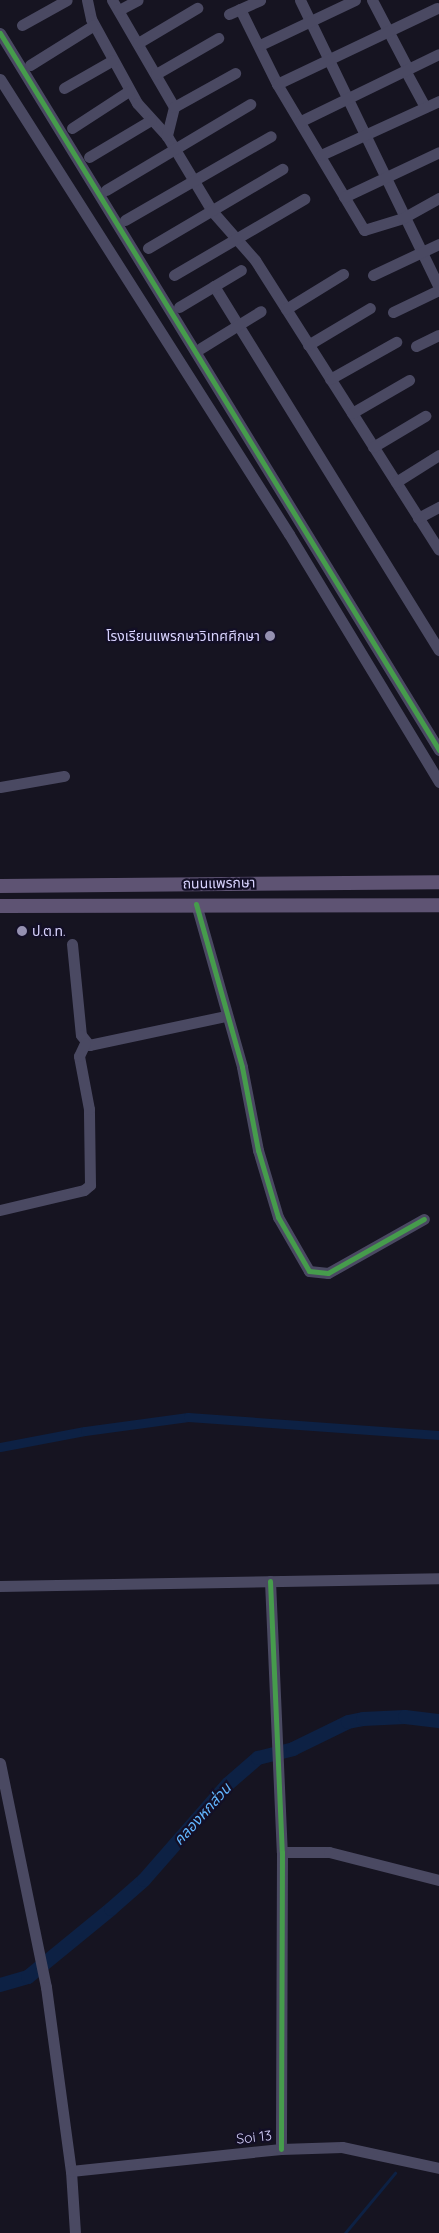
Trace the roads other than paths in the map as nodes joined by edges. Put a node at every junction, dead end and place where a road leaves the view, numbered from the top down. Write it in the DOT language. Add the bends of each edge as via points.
graph roads {
  1 [pos="67,0"];
  2 [pos="87,0"];
  3 [pos="112,0"];
  4 [pos="138,0"];
  5 [pos="260,0"];
  6 [pos="300,0"];
  7 [pos="355,0"];
  8 [pos="372,0"];
  9 [pos="438,4"];
  10 [pos="240,6"];
  11 [pos="197,8"];
  12 [pos="119,10"];
  13 [pos="229,14"];
  14 [pos="310,22"];
  15 [pos="22,25"];
  16 [pos="94,25"];
  17 [pos="389,31"];
  18 [pos="0,34"];
  19 [pos="218,38"];
  20 [pos="138,43"];
  21 [pos="260,45"];
  22 [pos="439,54"];
  23 [pos="113,60"];
  24 [pos="327,61"];
  25 [pos="30,64"];
  26 [pos="406,69"];
  27 [pos="235,73"];
  28 [pos="156,74"];
  29 [pos="0,79"];
  30 [pos="277,84"];
  31 [pos="64,88"];
  32 [pos="129,91"];
  33 [pos="345,99"];
  34 [pos="439,101"];
  35 [pos="250,104"];
  36 [pos="425,106"];
  37 [pos="174,107"];
  38 [pos="151,120"];
  39 [pos="301,121"];
  40 [pos="72,128"];
  41 [pos="167,136"];
  42 [pos="271,136"];
  43 [pos="365,136"];
  44 [pos="174,147"];
  45 [pos="439,152"];
  46 [pos="321,155"];
  47 [pos="88,157"];
  48 [pos="282,169"];
  49 [pos="385,178"];
  50 [pos="194,180"];
  51 [pos="106,190"];
  52 [pos="344,197"];
  53 [pos="439,198"];
  54 [pos="304,199"];
  55 [pos="212,210"];
  56 [pos="403,218"];
  57 [pos="125,220"];
  58 [pos="235,240"];
  59 [pos="439,244"];
  60 [pos="148,248"];
  61 [pos="421,253"];
  62 [pos="241,270"];
  63 [pos="343,274"];
  64 [pos="174,275"];
  65 [pos="373,275"];
  66 [pos="214,286"];
  67 [pos="439,289"];
  68 [pos="179,307"];
  69 [pos="370,308"];
  70 [pos="286,309"];
  71 [pos="261,311"];
  72 [pos="393,312"];
  73 [pos="237,326"];
  74 [pos="439,335"];
  75 [pos="396,342"];
  76 [pos="308,345"];
  77 [pos="416,346"];
  78 [pos="201,348"];
  79 [pos="330,379"];
  80 [pos="409,380"];
  81 [pos="352,413"];
  82 [pos="425,416"];
  83 [pos="373,447"];
  84 [pos="439,455"];
  85 [pos="396,482"];
  86 [pos="439,507"];
  87 [pos="418,518"];
  88 [pos="439,550"];
  89 [pos="439,650"];
  90 [pos="439,750"];
  91 [pos="64,776"];
  92 [pos="439,782"];
  93 [pos="0,787"];
  94 [pos="385,881"];
  95 [pos="439,882"];
  96 [pos="0,886"];
  97 [pos="196,904"];
  98 [pos="386,904"];
  99 [pos="439,905"];
  100 [pos="0,906"];
  101 [pos="72,944"];
  102 [pos="225,1016"];
  103 [pos="85,1043"];
  104 [pos="0,1210"];
  105 [pos="424,1219"];
  106 [pos="439,1578"];
  107 [pos="270,1581"];
  108 [pos="0,1586"];
  109 [pos="0,1763"];
  110 [pos="282,1852"];
  111 [pos="439,1880"];
  112 [pos="281,2149"];
  113 [pos="439,2168"];
  114 [pos="71,2171"];
  115 [pos="75,2233"];
  1 -- 15 [label="street"];
  2 -- 16 [label="street"];
  3 -- 12 [label="street"];
  4 -- 12 [label="street"];
  5 -- 10 [label="street"];
  6 -- 14 [label="street"];
  7 -- 14 [label="street"];
  8 -- 17 [label="street"];
  9 -- 17 [label="street"];
  10 -- 13 [label="street"];
  10 -- 21 [label="street"];
  11 -- 20 [label="street"];
  12 -- 20 [label="street"];
  14 -- 21 [label="street"];
  14 -- 24 [label="street"];
  16 -- 23 [label="street"];
  16 -- 25 [label="street"];
  17 -- 24 [label="street"];
  17 -- 26 [label="street"];
  18 -- 90 [label="street"];
  19 -- 28 [label="street"];
  20 -- 28 [label="street"];
  21 -- 30 [label="street" via="258,50"];
  22 -- 26 [label="street"];
  23 -- 31 [label="street"];
  23 -- 32 [label="street"];
  24 -- 30 [label="street"];
  24 -- 33 [label="street"];
  26 -- 33 [label="street"];
  26 -- 36 [label="street"];
  27 -- 37 [label="street"];
  28 -- 37 [label="street"];
  29 -- 92 [label="street" via="288,534"];
  30 -- 39 [label="street"];
  32 -- 38 [label="street"];
  32 -- 40 [label="street"];
  33 -- 39 [label="street"];
  33 -- 43 [label="street"];
  34 -- 36 [label="street"];
  35 -- 44 [label="street"];
  36 -- 43 [label="street"];
  37 -- 41 [label="street"];
  38 -- 41 [label="street"];
  38 -- 47 [label="street"];
  39 -- 46 [label="street"];
  41 -- 44 [label="street"];
  42 -- 50 [label="street"];
  43 -- 46 [label="street"];
  43 -- 49 [label="street"];
  44 -- 50 [label="street"];
  44 -- 51 [label="street"];
  45 -- 49 [label="street"];
  46 -- 52 [label="street"];
  48 -- 55 [label="street"];
  49 -- 52 [label="street"];
  49 -- 56 [label="street"];
  50 -- 55 [label="street"];
  50 -- 57 [label="street"];
  52 -- 56 [label="street" via="364,230"];
  53 -- 56 [label="street"];
  54 -- 58 [label="street"];
  55 -- 58 [label="street"];
  55 -- 60 [label="street"];
  56 -- 61 [label="street"];
  58 -- 64 [label="street"];
  58 -- 70 [label="street" via="249,252"];
  59 -- 61 [label="street"];
  61 -- 65 [label="street"];
  61 -- 67 [label="street"];
  62 -- 66 [label="street"];
  63 -- 70 [label="street"];
  66 -- 68 [label="street"];
  66 -- 73 [label="street"];
  67 -- 72 [label="street"];
  69 -- 76 [label="street"];
  70 -- 76 [label="street"];
  71 -- 73 [label="street"];
  73 -- 78 [label="street"];
  73 -- 89 [label="street"];
  74 -- 77 [label="street"];
  75 -- 79 [label="street"];
  76 -- 79 [label="street"];
  79 -- 81 [label="street"];
  80 -- 81 [label="street"];
  81 -- 83 [label="street"];
  82 -- 83 [label="street"];
  83 -- 85 [label="street"];
  84 -- 85 [label="street"];
  85 -- 87 [label="street"];
  86 -- 87 [label="street"];
  87 -- 88 [label="street"];
  91 -- 93 [label="street"];
  94 -- 95 [label="main road, ถนนแพรกษา"];
  94 -- 96 [label="main road, ถนนแพรกษา"];
  94 -- 98 [label="main road"];
  97 -- 98 [label="main road, ถนนแพรกษา"];
  97 -- 100 [label="main road, ถนนแพรกษา"];
  97 -- 102 [label="street"];
  98 -- 99 [label="main road, ถนนแพรกษา"];
  101 -- 103 [label="street" via="74,988"];
  102 -- 103 [label="street" via="98,1045"];
  102 -- 105 [label="street" via="242,1067 258,1150 278,1217 309,1271 322,1274 334,1271"];
  103 -- 104 [label="street" via="79,1056 89,1110 90,1185 84,1190"];
  106 -- 107 [label="street"];
  107 -- 108 [label="street"];
  107 -- 110 [label="street" via="276,1776"];
  109 -- 114 [label="street" via="40,1950"];
  110 -- 111 [label="street" via="329,1852"];
  110 -- 112 [label="street"];
  112 -- 113 [label="street, Soi 13" via="342,2146"];
  112 -- 114 [label="street, Soi 13"];
  114 -- 115 [label="street"];
}
